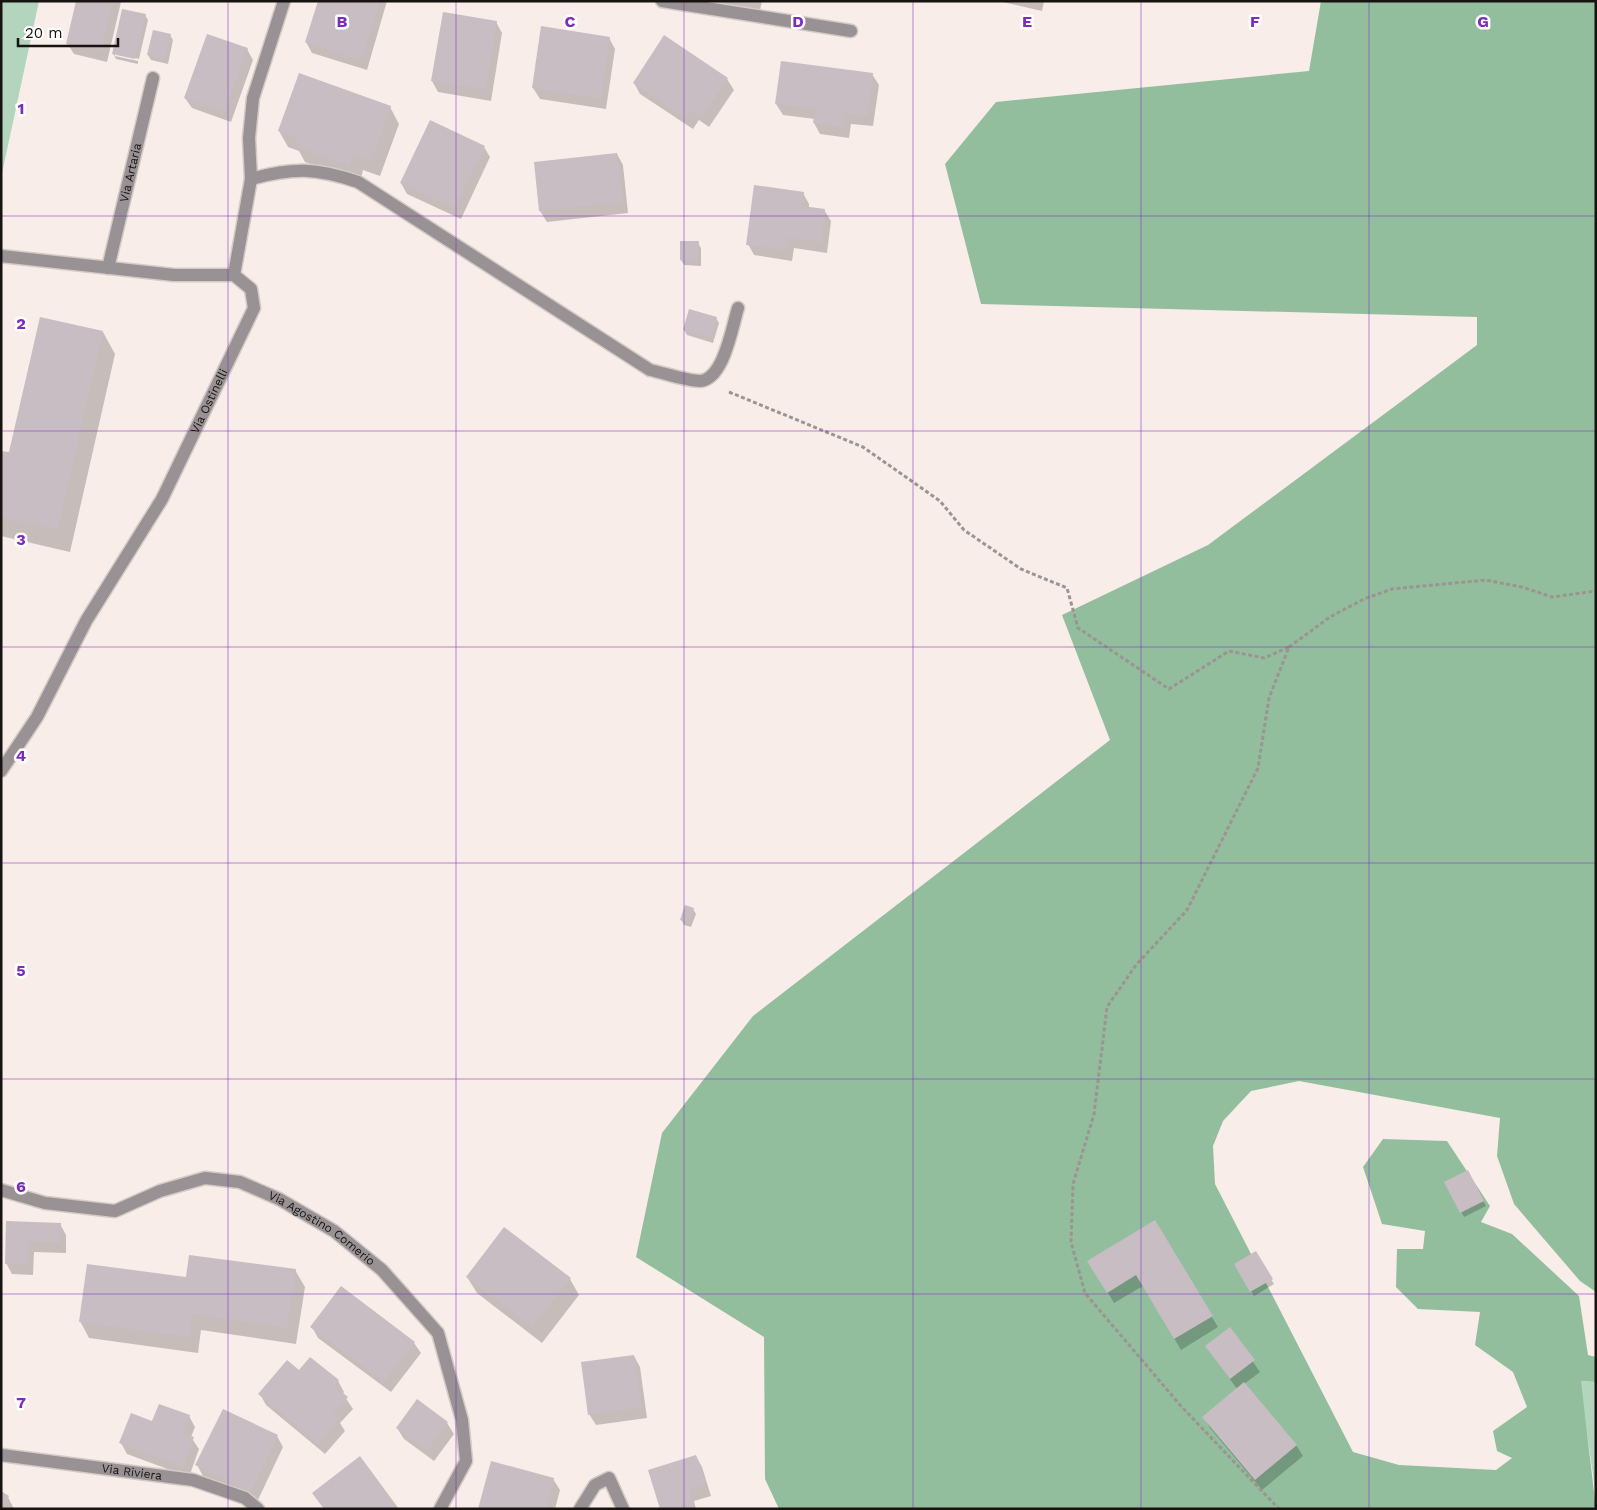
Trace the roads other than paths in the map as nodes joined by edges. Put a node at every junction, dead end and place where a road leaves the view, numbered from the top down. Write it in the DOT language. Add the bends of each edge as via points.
graph roads {
  1 [pos="284,1"];
  2 [pos="662,1"];
  3 [pos="851,31"];
  4 [pos="153,78"];
  5 [pos="251,179"];
  6 [pos="1,256"];
  7 [pos="108,268"];
  8 [pos="234,275"];
  9 [pos="738,308"];
  10 [pos="1,771"];
  11 [pos="1,1190"];
  12 [pos="1,1455"];
  13 [pos="258,1509"];
  14 [pos="440,1509"];
  15 [pos="580,1509"];
  16 [pos="623,1509"];
  1 -- 5 [label="street" via="253,98 249,138"];
  2 -- 3 [label="street"];
  4 -- 7 [label="street, Via Artaria"];
  5 -- 8 [label="street"];
  5 -- 9 [label="street" via="289,170 327,172 358,182 650,370 700,380 710,378 720,368"];
  6 -- 7 [label="street"];
  7 -- 8 [label="street" via="174,275"];
  8 -- 10 [label="street, Via Ostinelli" via="251,289 254,308 162,499 86,621 37,718"];
  11 -- 14 [label="street, Via Agostino Comerio" via="45,1202 115,1211 160,1191 205,1178 240,1182 279,1199 334,1232 382,1270 438,1333 462,1420 466,1461"];
  12 -- 13 [label="street, Via Riviera" via="193,1480 245,1498"];
  15 -- 16 [label="street" via="595,1485 609,1478"];
}
